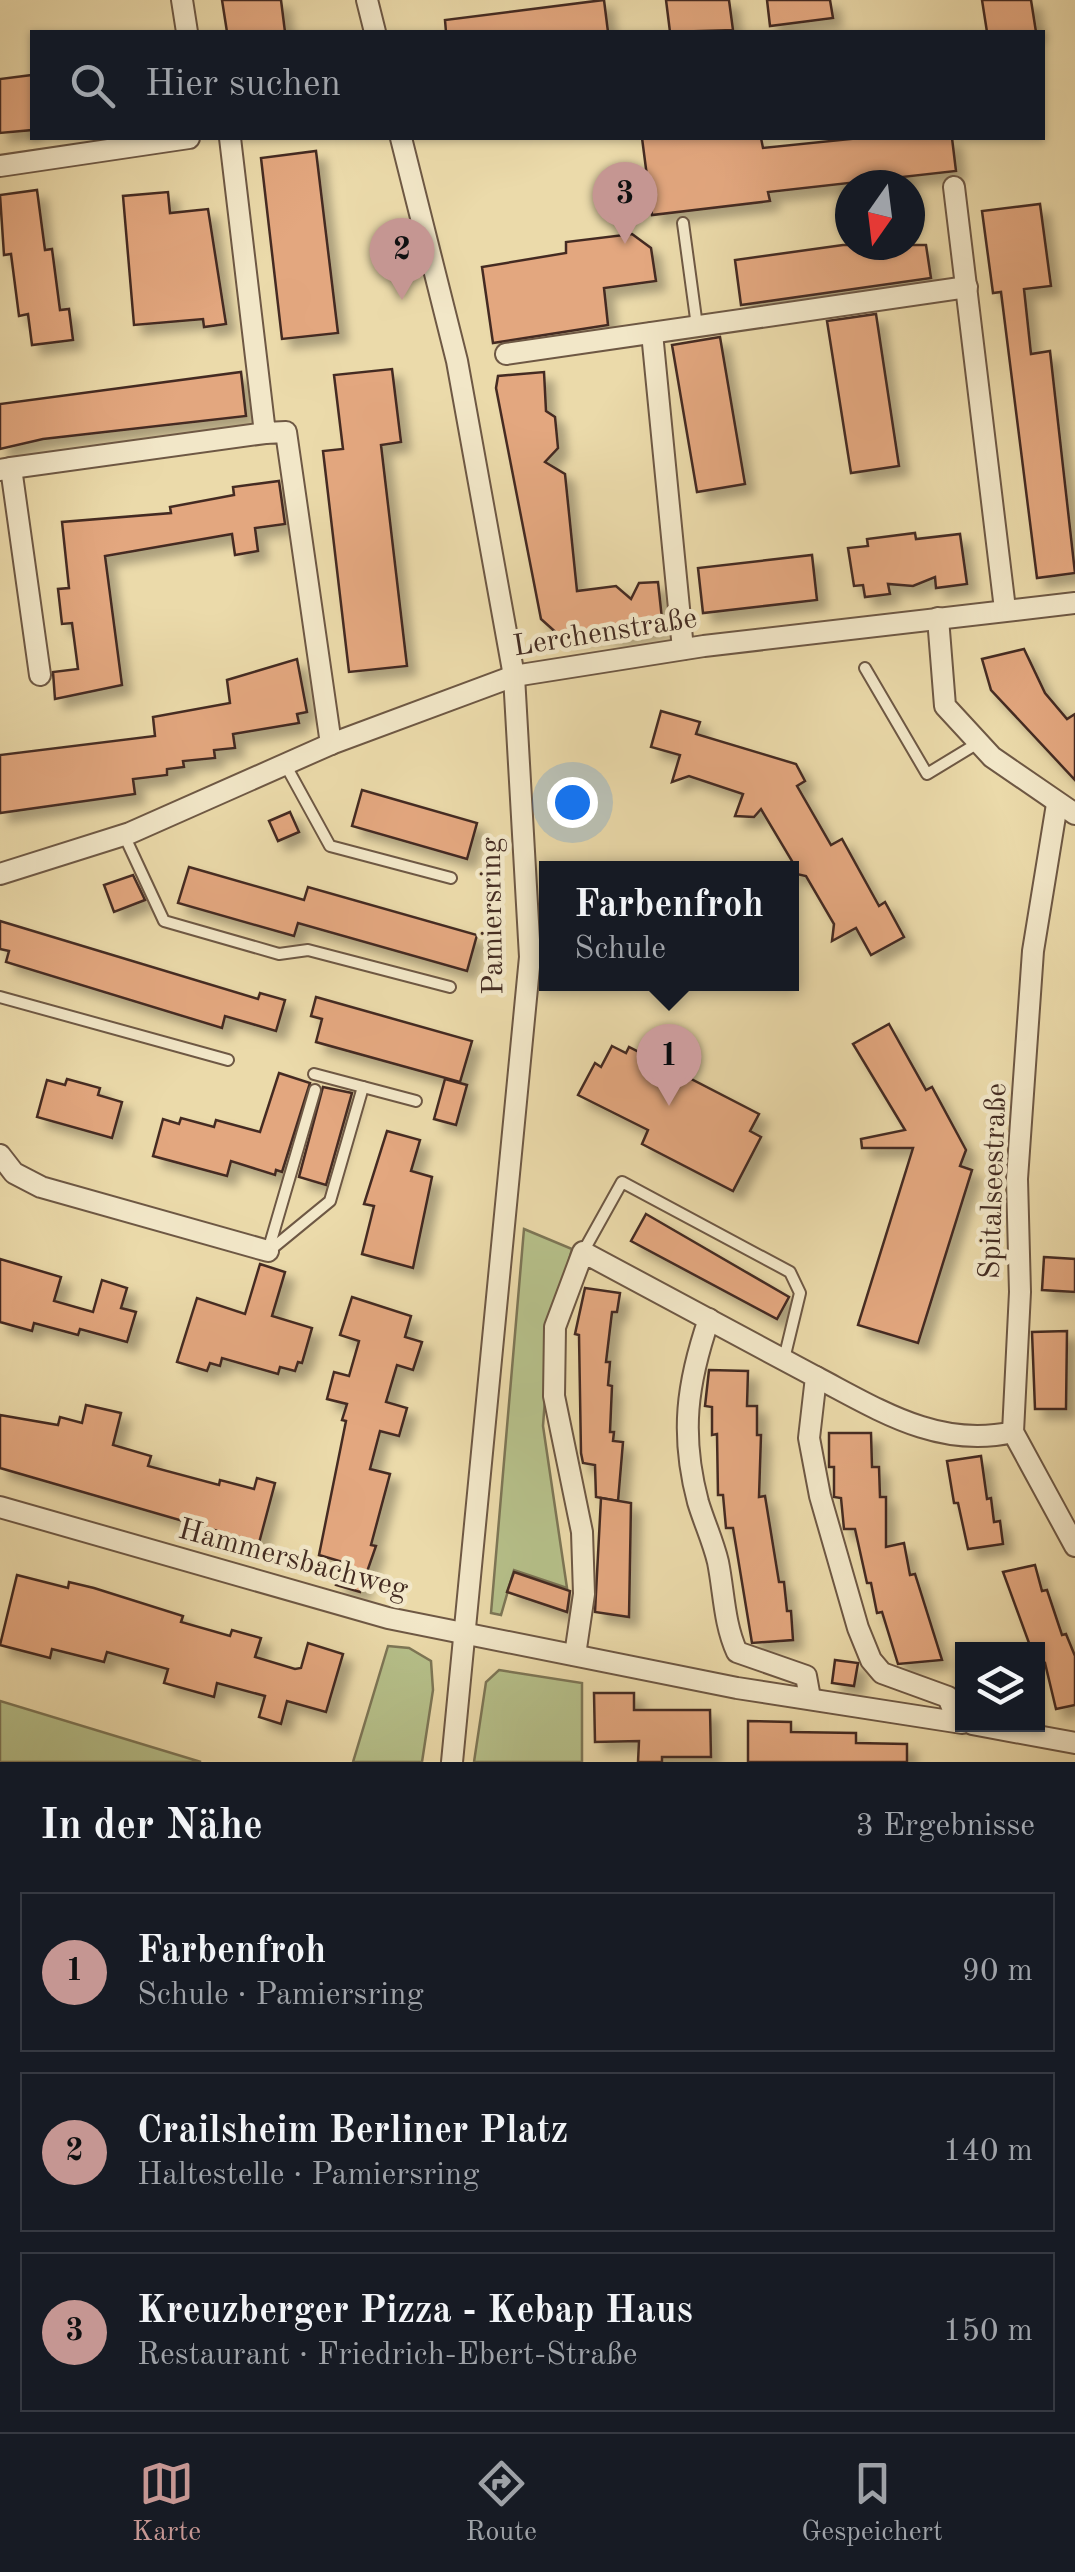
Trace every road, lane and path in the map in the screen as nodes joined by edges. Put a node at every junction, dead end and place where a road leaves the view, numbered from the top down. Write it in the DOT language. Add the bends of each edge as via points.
graph roads {
  1 [pos="182,0"];
  2 [pos="366,0"];
  3 [pos="186,30"];
  4 [pos="374,30"];
  5 [pos="175,140"];
  6 [pos="230,140"];
  7 [pos="402,140"];
  8 [pos="0,166"];
  9 [pos="954,186"];
  10 [pos="683,223"];
  11 [pos="967,287"];
  12 [pos="697,326"];
  13 [pos="652,333"];
  14 [pos="506,354"];
  15 [pos="265,434"];
  16 [pos="5,469"];
  17 [pos="1075,604"];
  18 [pos="1005,608"];
  19 [pos="938,618"];
  20 [pos="683,649"];
  21 [pos="866,668"];
  22 [pos="40,675"];
  23 [pos="514,676"];
  24 [pos="978,742"];
  25 [pos="331,744"];
  26 [pos="285,764"];
  27 [pos="1066,809"];
  28 [pos="124,835"];
  29 [pos="0,874"];
  30 [pos="452,878"];
  31 [pos="450,987"];
  32 [pos="0,998"];
  33 [pos="228,1060"];
  34 [pos="314,1074"];
  35 [pos="363,1087"];
  36 [pos="314,1090"];
  37 [pos="416,1101"];
  38 [pos="0,1154"];
  39 [pos="268,1251"];
  40 [pos="582,1252"];
  41 [pos="709,1319"];
  42 [pos="784,1359"];
  43 [pos="816,1376"];
  44 [pos="1013,1432"];
  45 [pos="0,1506"];
  46 [pos="1073,1540"];
  47 [pos="466,1634"];
  48 [pos="576,1655"];
  49 [pos="810,1698"];
  50 [pos="955,1708"];
  51 [pos="955,1722"];
  52 [pos="1014,1732"];
  53 [pos="1075,1743"];
  54 [pos="452,1762"];
  1 -- 3 [label="street"];
  2 -- 4 [label="street"];
  5 -- 8 [label="street"];
  6 -- 15 [label="street"];
  7 -- 23 [label="street, Pamiersring" via="457,360"];
  9 -- 11 [label="street"];
  10 -- 12 [label="lane"];
  11 -- 12 [label="street"];
  11 -- 18 [label="street"];
  12 -- 13 [label="street"];
  13 -- 14 [label="street"];
  13 -- 20 [label="street"];
  15 -- 16 [label="street"];
  15 -- 25 [label="street" via="286,432"];
  16 -- 22 [label="street"];
  17 -- 18 [label="street, Lerchenstraße"];
  18 -- 19 [label="street, Lerchenstraße"];
  19 -- 20 [label="street, Lerchenstraße"];
  19 -- 24 [label="street" via="945,706"];
  20 -- 23 [label="street, Lerchenstraße"];
  21 -- 24 [label="lane" via="927,774"];
  23 -- 25 [label="street, Lerchenstraße"];
  23 -- 47 [label="street, Pamiersring" via="530,957"];
  24 -- 27 [label="street"];
  25 -- 26 [label="street, Lerchenstraße"];
  26 -- 28 [label="street, Lerchenstraße"];
  26 -- 30 [label="lane" via="330,846"];
  27 -- 44 [label="street, Spitalseestraße" via="1034,951 1017,1179"];
  28 -- 29 [label="street, Lerchenstraße"];
  28 -- 31 [label="lane" via="164,921 279,954 308,950"];
  32 -- 33 [label="lane"];
  34 -- 35 [label="lane"];
  35 -- 37 [label="lane"];
  35 -- 39 [label="lane" via="330,1201"];
  36 -- 39 [label="lane"];
  38 -- 39 [label="street" via="14,1174 41,1188"];
  40 -- 41 [label="street"];
  40 -- 42 [label="lane" via="622,1182 790,1272 800,1293"];
  40 -- 48 [label="street" via="555,1327 554,1396 582,1532 584,1594"];
  41 -- 42 [label="street"];
  41 -- 49 [label="street" via="690,1376 686,1439 726,1600 727,1630 737,1652 806,1676"];
  42 -- 43 [label="street"];
  43 -- 44 [label="street" via="903,1423 952,1436"];
  43 -- 50 [label="street" via="809,1438 816,1476 871,1660 882,1674 948,1697"];
  44 -- 46 [label="street"];
  45 -- 47 [label="street, Hammersbachweg" via="372,1614"];
  47 -- 48 [label="street, Hammersbachweg"];
  47 -- 54 [label="street, Pamiersring"];
  48 -- 49 [label="street, Hammersbachweg"];
  49 -- 51 [label="street, Hammersbachweg"];
  52 -- 53 [label="street, Hammersbachweg"];
}
